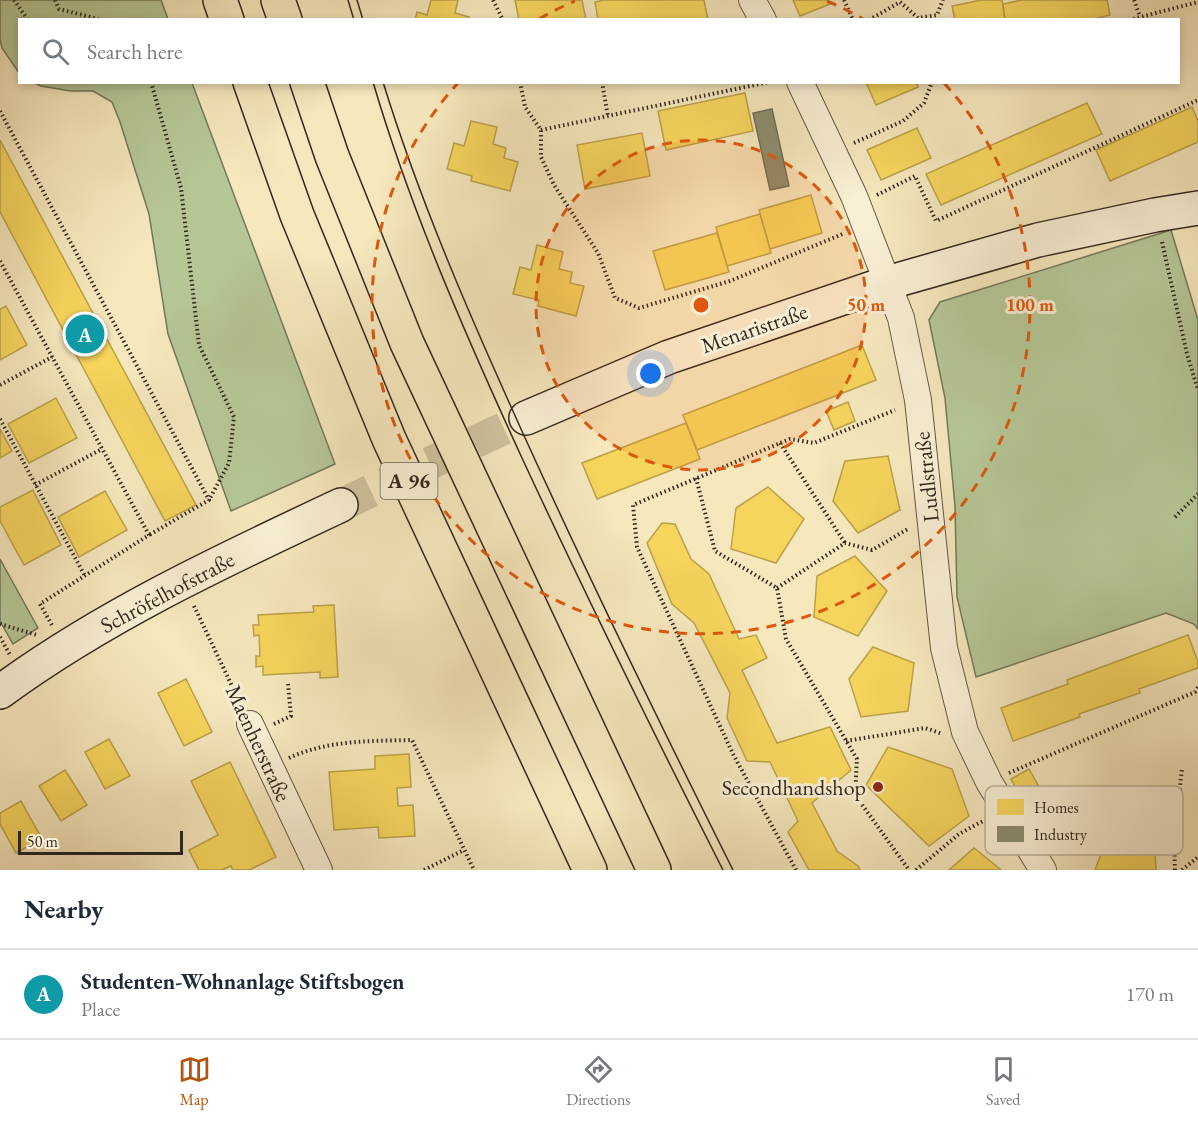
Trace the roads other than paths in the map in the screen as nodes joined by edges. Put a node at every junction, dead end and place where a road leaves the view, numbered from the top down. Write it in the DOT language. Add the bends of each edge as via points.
graph roads {
  1 [pos="220,0"];
  2 [pos="278,0"];
  3 [pos="753,0"];
  4 [pos="226,18"];
  5 [pos="284,18"];
  6 [pos="763,18"];
  7 [pos="251,84"];
  8 [pos="308,84"];
  9 [pos="801,84"];
  10 [pos="1198,208"];
  11 [pos="886,283"];
  12 [pos="526,418"];
  13 [pos="341,505"];
  14 [pos="0,692"];
  15 [pos="252,728"];
  16 [pos="596,748"];
  17 [pos="992,786"];
  18 [pos="1034,855"];
  19 [pos="314,868"];
  20 [pos="590,870"];
  21 [pos="654,870"];
  22 [pos="671,870"];
  23 [pos="1043,870"];
  1 -- 4 [label="highway"];
  2 -- 5 [label="highway"];
  3 -- 6 [label="street"];
  7 -- 20 [label="highway, A 96" via="297,215 390,439"];
  8 -- 16 [label="highway, A 96" via="332,156 407,343"];
  9 -- 11 [label="street, Ludlstraße" via="861,214"];
  10 -- 11 [label="street, Menaristraße" via="1038,240"];
  11 -- 12 [label="street, Menaristraße" via="669,357"];
  11 -- 17 [label="street, Ludlstraße" via="901,318 918,400 944,648 965,732"];
  13 -- 14 [label="street, Schröfelhofstraße" via="61,641"];
  15 -- 19 [label="street, Maenherstraße"];
  16 -- 21 [label="highway, A 96"];
  16 -- 22 [label="highway"];
  18 -- 23 [label="street, Ludlstraße"];
}
